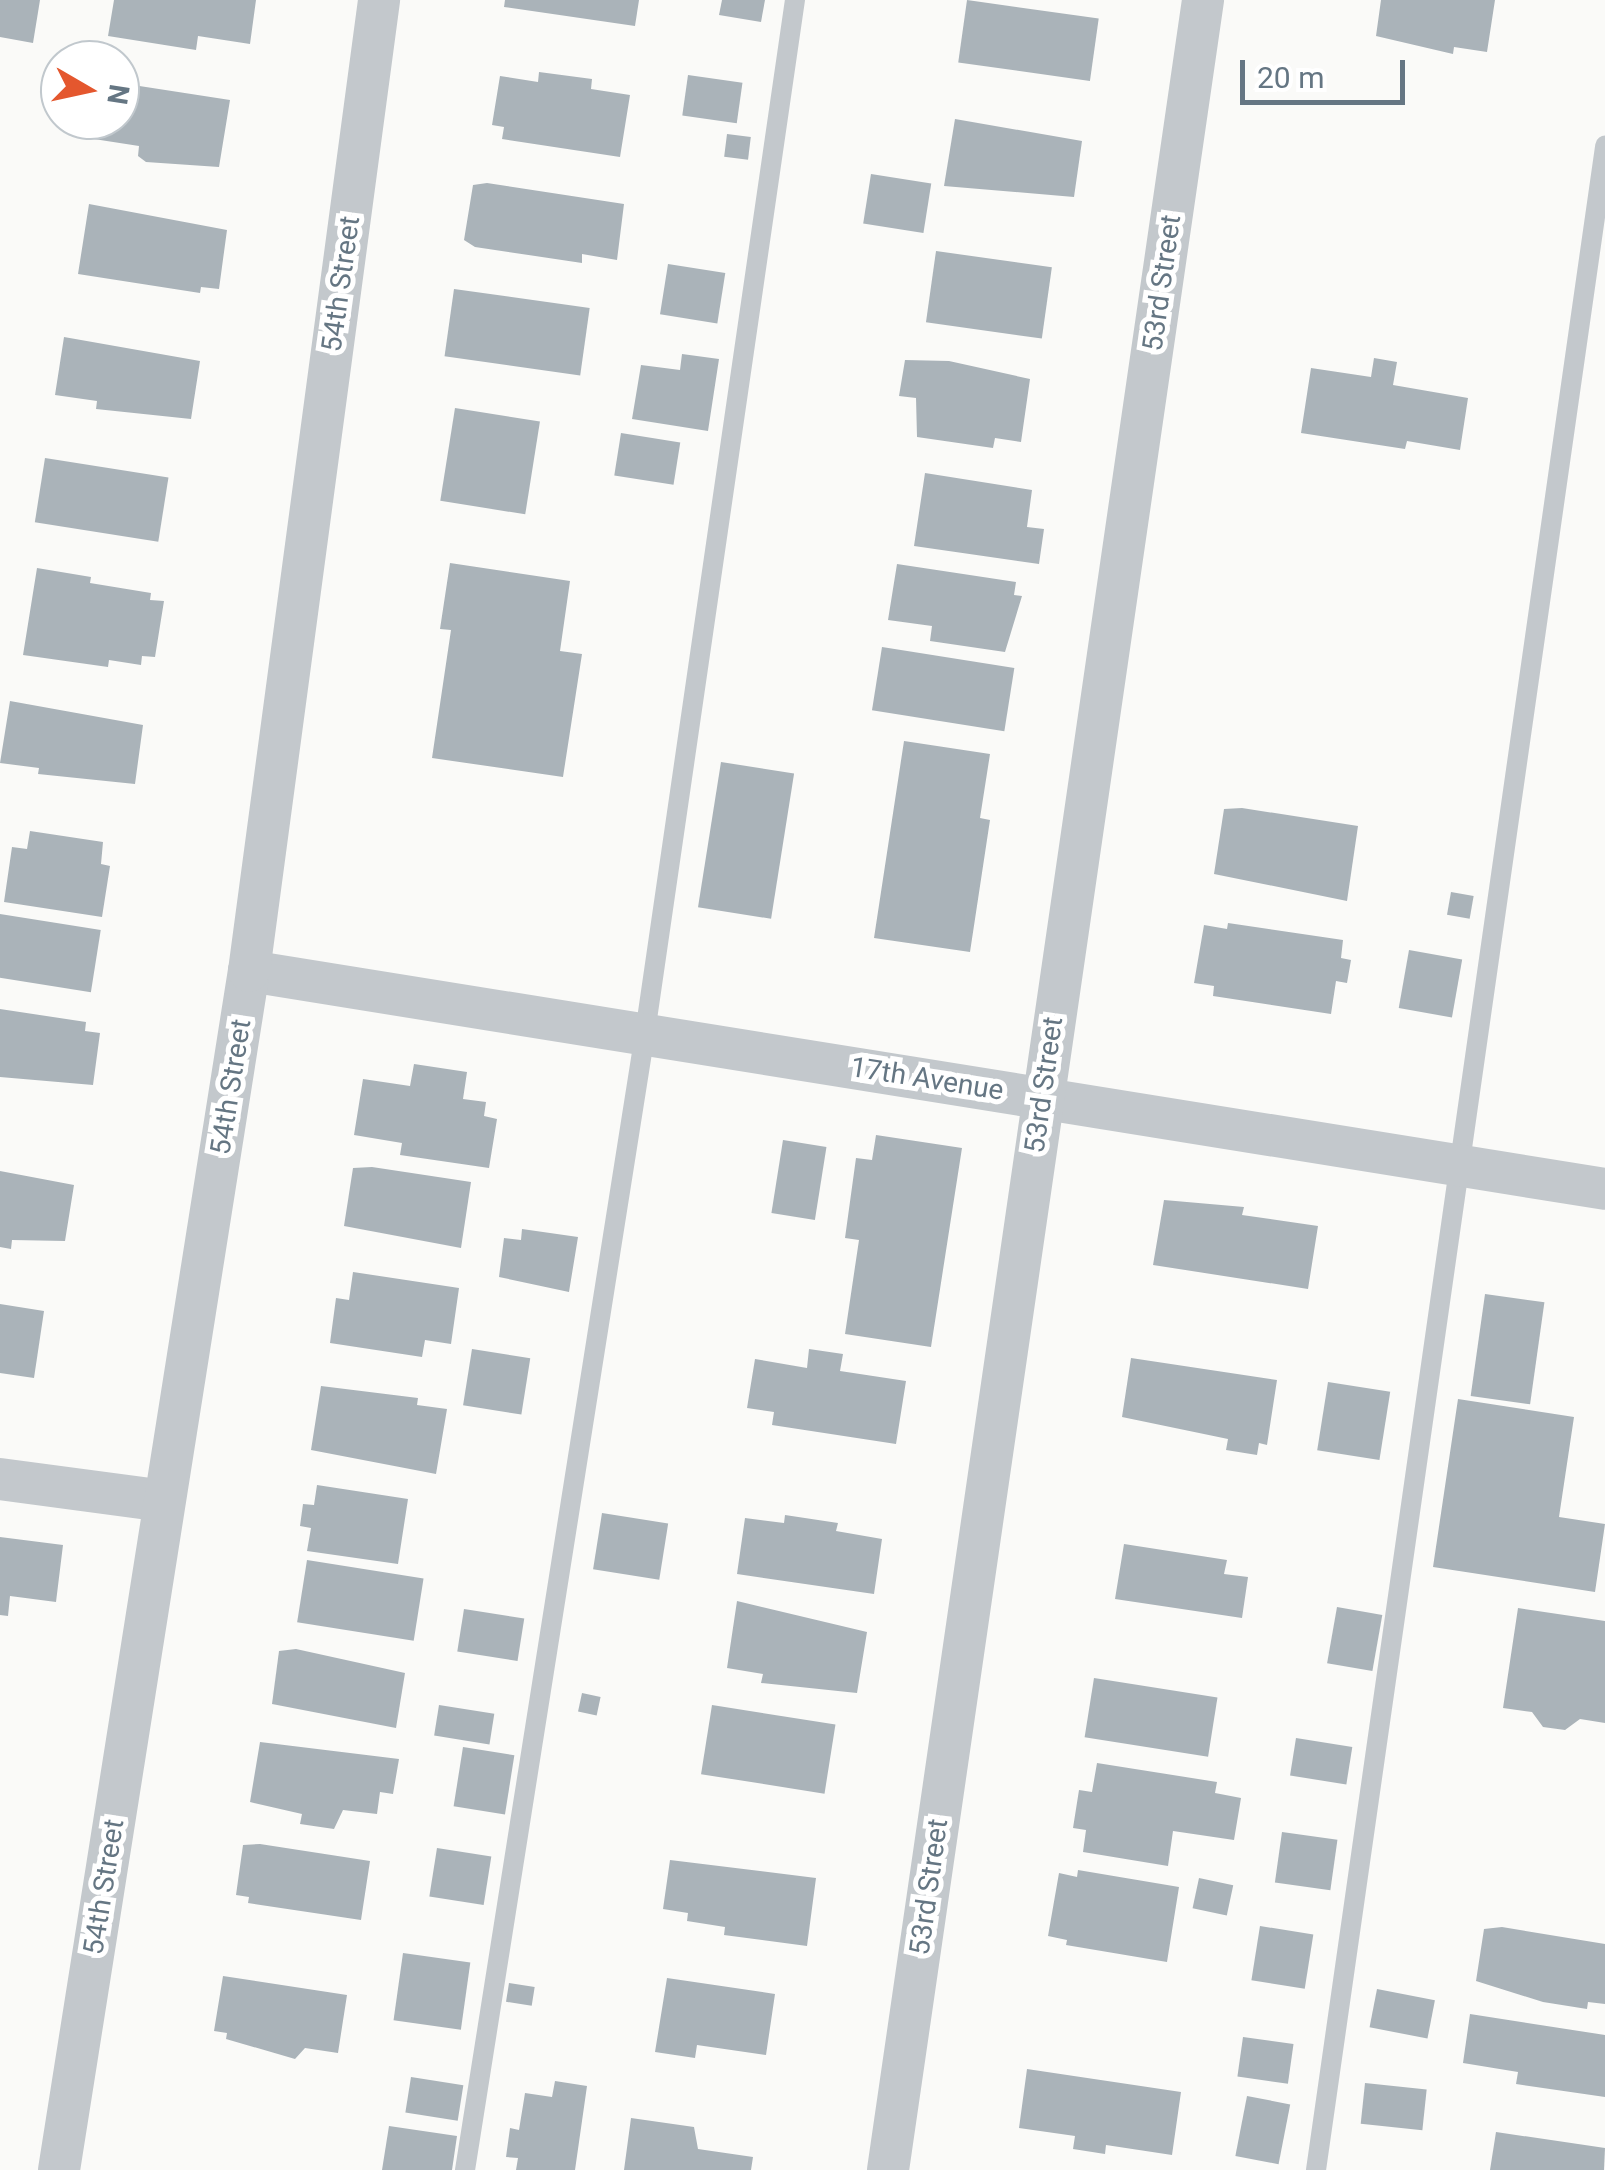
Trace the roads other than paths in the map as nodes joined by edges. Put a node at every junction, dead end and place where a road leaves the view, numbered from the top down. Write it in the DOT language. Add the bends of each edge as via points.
graph roads {
  1 [pos="380,0"];
  2 [pos="795,0"];
  3 [pos="1204,0"];
  4 [pos="1605,146"];
  5 [pos="249,971"];
  6 [pos="644,1034"];
  7 [pos="1042,1097"];
  8 [pos="1462,1166"];
  9 [pos="1605,1189"];
  10 [pos="0,1479"];
  11 [pos="164,1501"];
  12 [pos="59,2170"];
  13 [pos="464,2170"];
  14 [pos="888,2170"];
  15 [pos="1316,2170"];
  1 -- 5 [label="street, 54th Street"];
  2 -- 6 [label="lane"];
  3 -- 7 [label="street, 53rd Street"];
  4 -- 8 [label="lane"];
  5 -- 6 [label="street, 17th Avenue"];
  5 -- 11 [label="street, 54th Street"];
  6 -- 7 [label="street, 17th Avenue"];
  6 -- 13 [label="lane"];
  7 -- 8 [label="street, 17th Avenue"];
  7 -- 14 [label="street, 53rd Street"];
  8 -- 9 [label="street, 17th Avenue"];
  8 -- 15 [label="lane"];
  10 -- 11 [label="street"];
  11 -- 12 [label="street, 54th Street"];
}
